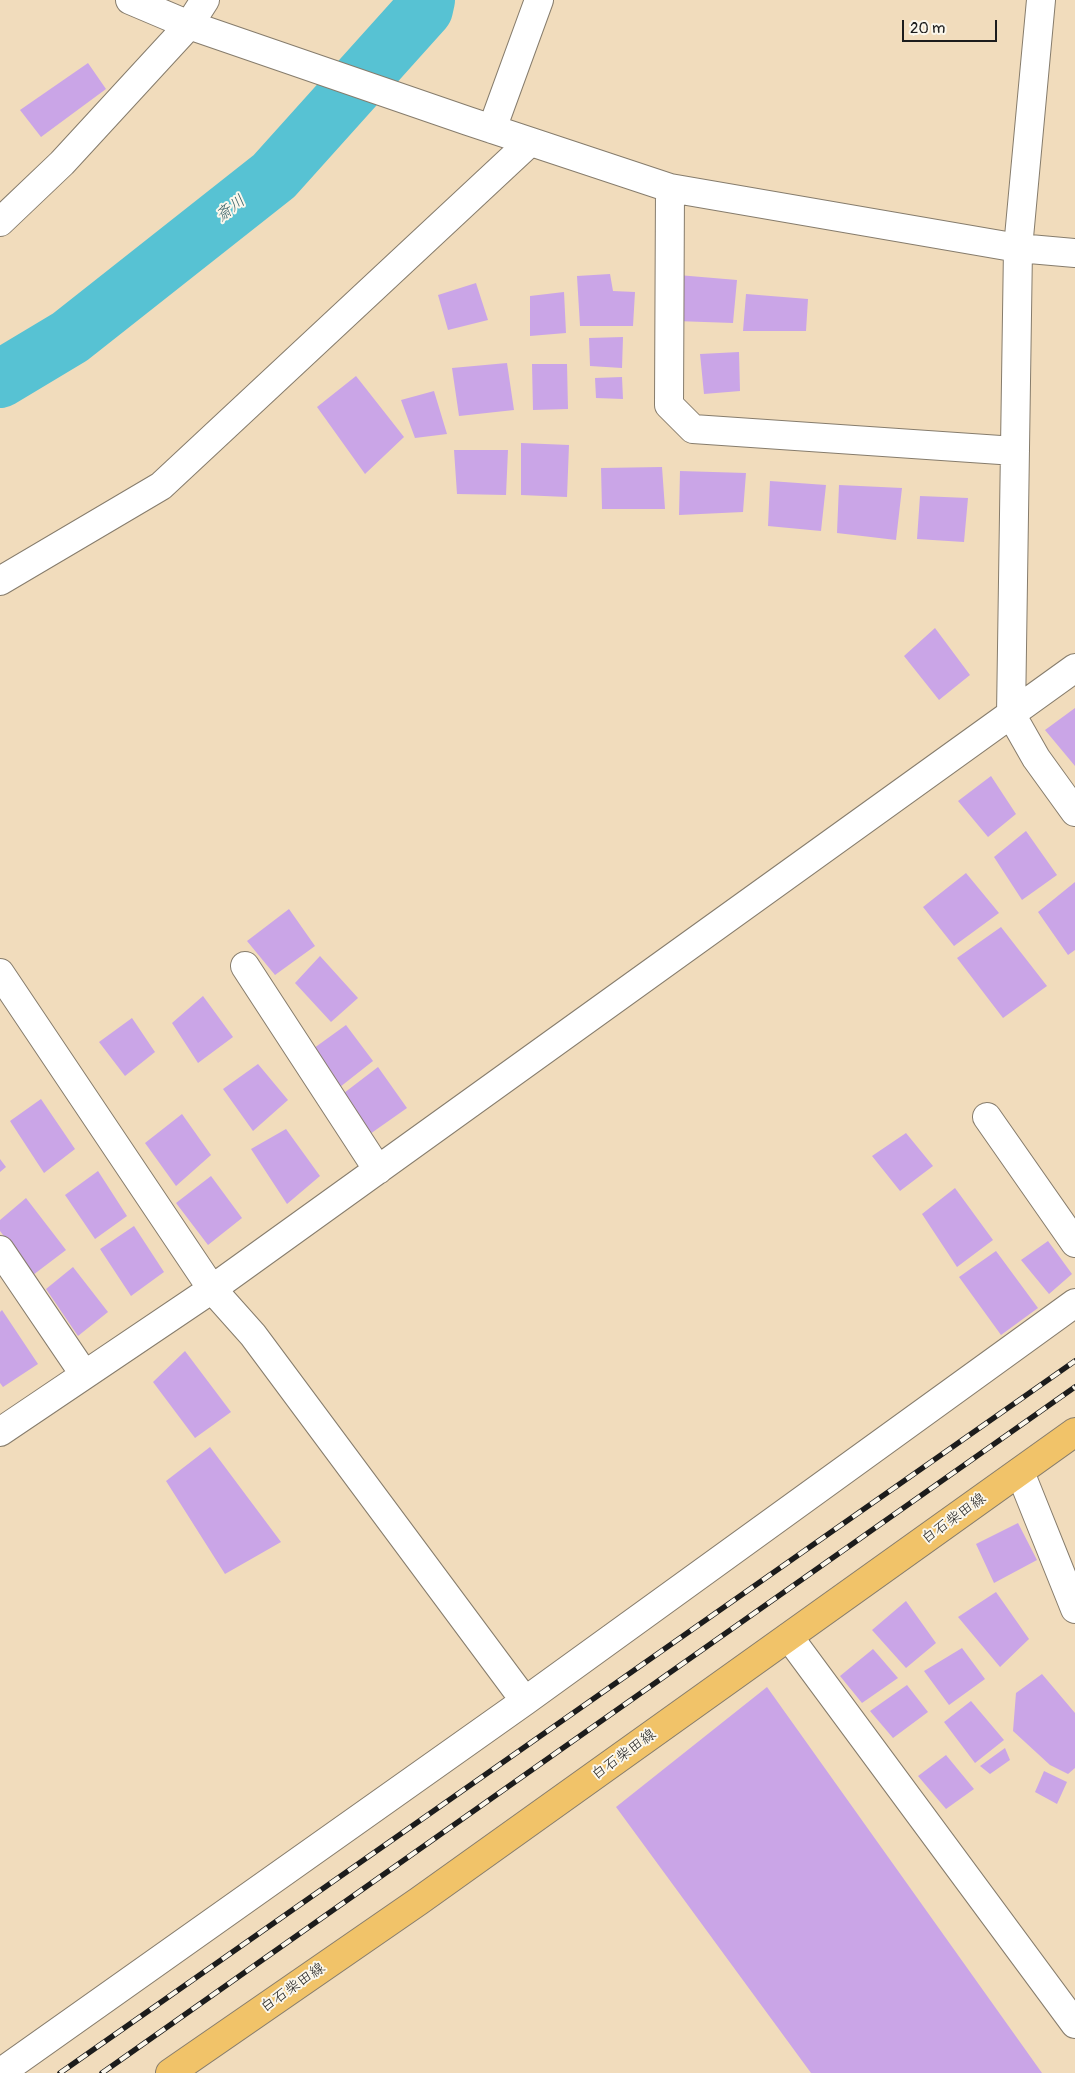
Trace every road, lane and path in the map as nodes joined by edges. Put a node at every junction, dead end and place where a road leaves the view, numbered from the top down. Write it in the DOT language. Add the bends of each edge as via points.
graph roads {
  1 [pos="130,0"];
  2 [pos="205,0"];
  3 [pos="539,0"];
  4 [pos="1041,0"];
  5 [pos="189,25"];
  6 [pos="480,125"];
  7 [pos="530,142"];
  8 [pos="670,188"];
  9 [pos="0,222"];
  10 [pos="1018,248"];
  11 [pos="1075,253"];
  12 [pos="1015,451"];
  13 [pos="0,581"];
  14 [pos="1075,668"];
  15 [pos="1012,714"];
  16 [pos="1075,812"];
  17 [pos="245,966"];
  18 [pos="0,973"];
  19 [pos="987,1117"];
  20 [pos="378,1170"];
  21 [pos="1075,1242"];
  22 [pos="0,1250"];
  23 [pos="212,1289"];
  24 [pos="1075,1303"];
  25 [pos="84,1374"];
  26 [pos="0,1432"];
  27 [pos="1075,1432"];
  28 [pos="1020,1472"];
  29 [pos="1065,1556"];
  30 [pos="1075,1609"];
  31 [pos="789,1637"];
  32 [pos="525,1701"];
  33 [pos="1075,2024"];
  34 [pos="0,2072"];
  35 [pos="170,2073"];
  1 -- 5 [label="street"];
  2 -- 5 [label="street"];
  3 -- 6 [label="street"];
  4 -- 10 [label="street"];
  5 -- 6 [label="street"];
  5 -- 9 [label="street" via="62,163"];
  6 -- 7 [label="street"];
  7 -- 8 [label="street"];
  7 -- 13 [label="street" via="161,486"];
  8 -- 10 [label="street"];
  8 -- 12 [label="street" via="669,405 693,429"];
  10 -- 11 [label="street"];
  10 -- 12 [label="street"];
  12 -- 15 [label="street"];
  14 -- 15 [label="street"];
  15 -- 16 [label="street" via="1036,758"];
  15 -- 20 [label="street"];
  17 -- 20 [label="street"];
  18 -- 23 [label="street"];
  19 -- 21 [label="street"];
  20 -- 23 [label="street"];
  22 -- 25 [label="street"];
  23 -- 25 [label="street"];
  23 -- 32 [label="street" via="253,1335"];
  24 -- 32 [label="street"];
  25 -- 26 [label="street"];
  27 -- 28 [label="main road, 白石柴田線"];
  28 -- 29 [label="street"];
  28 -- 31 [label="main road, 白石柴田線"];
  29 -- 30 [label="street"];
  31 -- 33 [label="street"];
  31 -- 35 [label="main road, 白石柴田線" via="419,1901"];
  32 -- 34 [label="street"];
}
